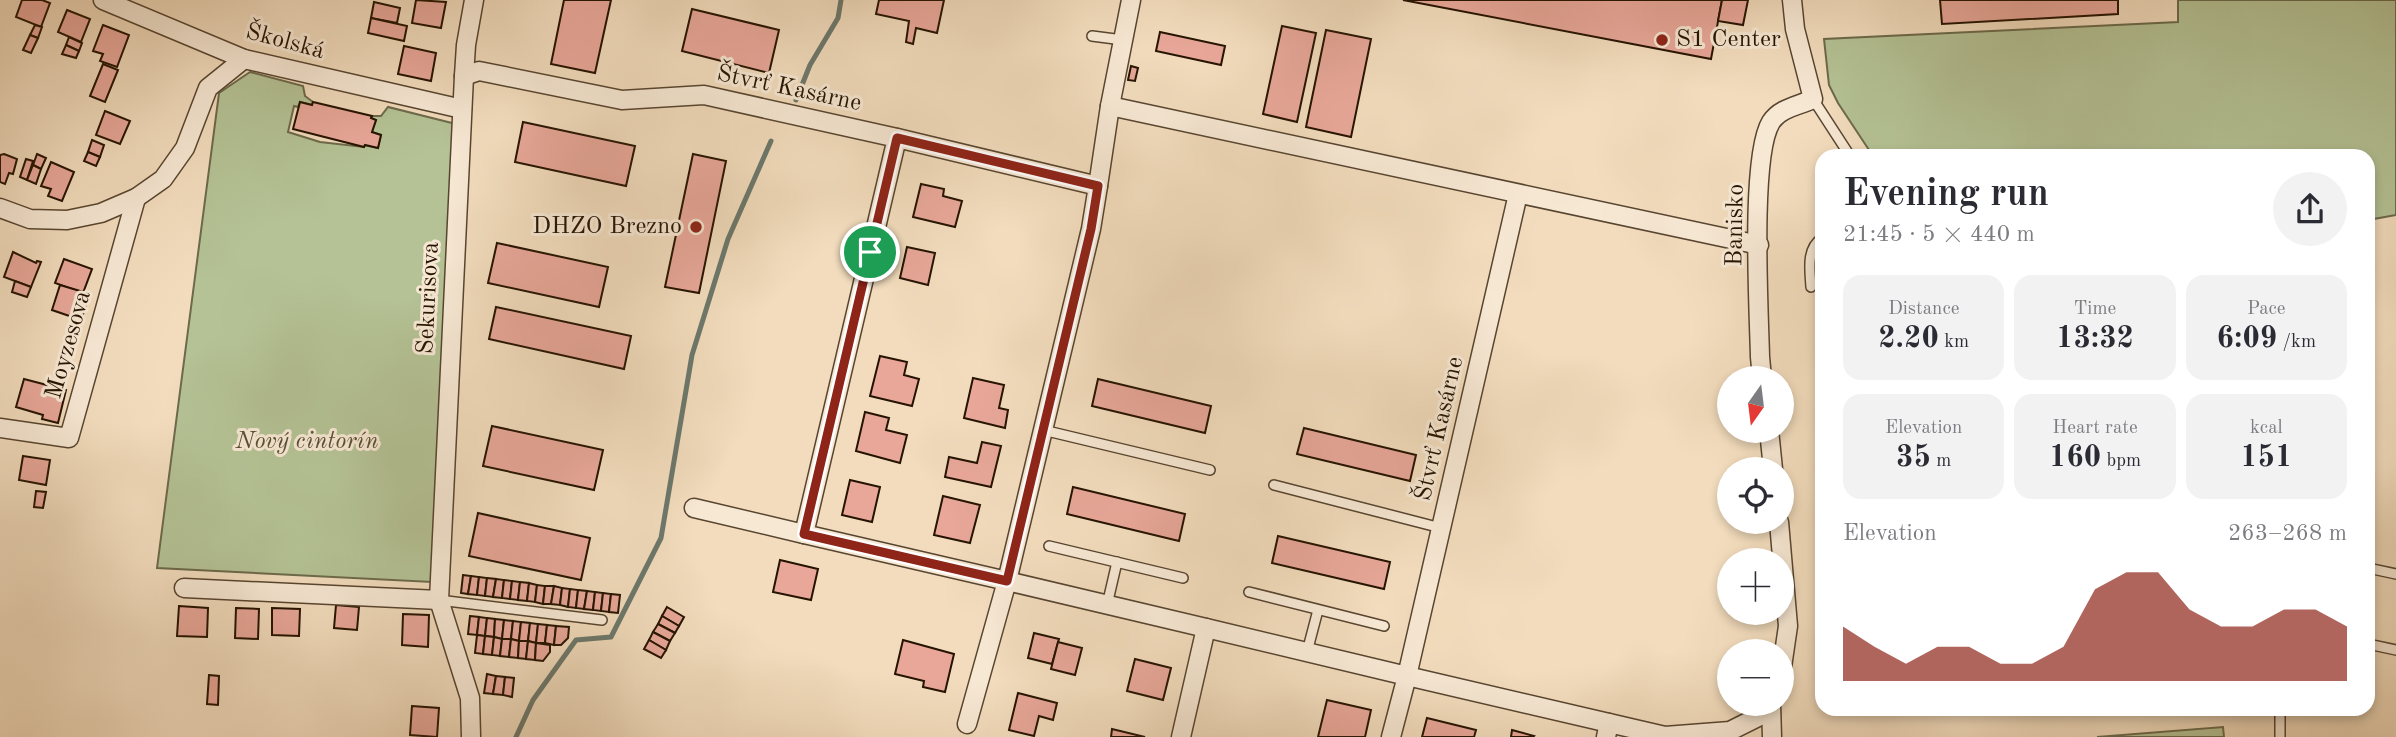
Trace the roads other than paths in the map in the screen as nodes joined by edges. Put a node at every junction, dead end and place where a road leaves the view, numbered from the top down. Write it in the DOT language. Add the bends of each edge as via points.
graph roads {
  1 [pos="103,0"];
  2 [pos="474,0"];
  3 [pos="1131,0"];
  4 [pos="1792,0"];
  5 [pos="1092,36"];
  6 [pos="1123,40"];
  7 [pos="244,59"];
  8 [pos="464,76"];
  9 [pos="1812,99"];
  10 [pos="1110,106"];
  11 [pos="462,109"];
  12 [pos="897,138"];
  13 [pos="1845,149"];
  14 [pos="1098,186"];
  15 [pos="1518,194"];
  16 [pos="136,198"];
  17 [pos="0,208"];
  18 [pos="1759,245"];
  19 [pos="1815,246"];
  20 [pos="1811,287"];
  21 [pos="1761,366"];
  22 [pos="0,428"];
  23 [pos="1043,430"];
  24 [pos="1210,470"];
  25 [pos="1274,485"];
  26 [pos="694,508"];
  27 [pos="1441,528"];
  28 [pos="804,534"];
  29 [pos="1780,534"];
  30 [pos="1048,546"];
  31 [pos="1117,562"];
  32 [pos="2375,570"];
  33 [pos="2396,574"];
  34 [pos="1183,578"];
  35 [pos="1007,581"];
  36 [pos="184,588"];
  37 [pos="1249,592"];
  38 [pos="439,600"];
  39 [pos="1107,605"];
  40 [pos="1318,610"];
  41 [pos="602,620"];
  42 [pos="1384,626"];
  43 [pos="1206,628"];
  44 [pos="1786,639"];
  45 [pos="2375,646"];
  46 [pos="2396,650"];
  47 [pos="1307,652"];
  48 [pos="1407,676"];
  49 [pos="1760,716"];
  50 [pos="1771,716"];
  51 [pos="2280,716"];
  52 [pos="967,724"];
  53 [pos="1607,730"];
  54 [pos="471,737"];
  55 [pos="1181,737"];
  56 [pos="1391,737"];
  57 [pos="1772,737"];
  58 [pos="2280,737"];
  1 -- 7 [label="street, Školská"];
  2 -- 8 [label="street, Sekurisova"];
  3 -- 6 [label="street"];
  4 -- 9 [label="street"];
  5 -- 6 [label="lane"];
  6 -- 10 [label="street"];
  7 -- 11 [label="street, Školská"];
  7 -- 16 [label="street" via="208,88 185,148 163,179"];
  8 -- 11 [label="street, Sekurisova"];
  8 -- 12 [label="street, Štvrť Kasárne" via="479,71 622,100 704,95"];
  9 -- 13 [label="lane"];
  9 -- 18 [label="street, Banisko" via="1786,108 1772,121 1764,142"];
  10 -- 14 [label="street"];
  10 -- 15 [label="street"];
  11 -- 38 [label="street, Sekurisova"];
  12 -- 14 [label="street, Štvrť Kasárne"];
  12 -- 28 [label="street"];
  14 -- 23 [label="street"];
  15 -- 18 [label="street"];
  15 -- 27 [label="street, Štvrť Kasárne"];
  16 -- 17 [label="street" via="101,213 67,220 30,219"];
  16 -- 22 [label="street, Moyzesova" via="69,438"];
  18 -- 21 [label="street, Banisko"];
  19 -- 20 [label="lane" via="1810,256"];
  23 -- 24 [label="lane"];
  23 -- 35 [label="street"];
  25 -- 27 [label="lane"];
  26 -- 28 [label="street"];
  27 -- 48 [label="street, Štvrť Kasárne"];
  28 -- 35 [label="street"];
  29 -- 44 [label="street"];
  30 -- 31 [label="lane"];
  31 -- 34 [label="lane"];
  31 -- 39 [label="lane"];
  32 -- 33 [label="lane"];
  35 -- 39 [label="street"];
  35 -- 52 [label="street"];
  36 -- 38 [label="street"];
  37 -- 40 [label="lane"];
  38 -- 41 [label="lane"];
  38 -- 54 [label="street, Sekurisova" via="470,698"];
  39 -- 43 [label="street"];
  40 -- 42 [label="lane"];
  40 -- 47 [label="lane"];
  43 -- 47 [label="street"];
  43 -- 55 [label="street"];
  45 -- 46 [label="lane"];
  47 -- 48 [label="street"];
  48 -- 53 [label="street"];
  48 -- 56 [label="street, Štvrť Kasárne"];
  49 -- 53 [label="street" via="1730,731 1665,736"];
  50 -- 57 [label="street"];
  51 -- 58 [label="lane"];
}
